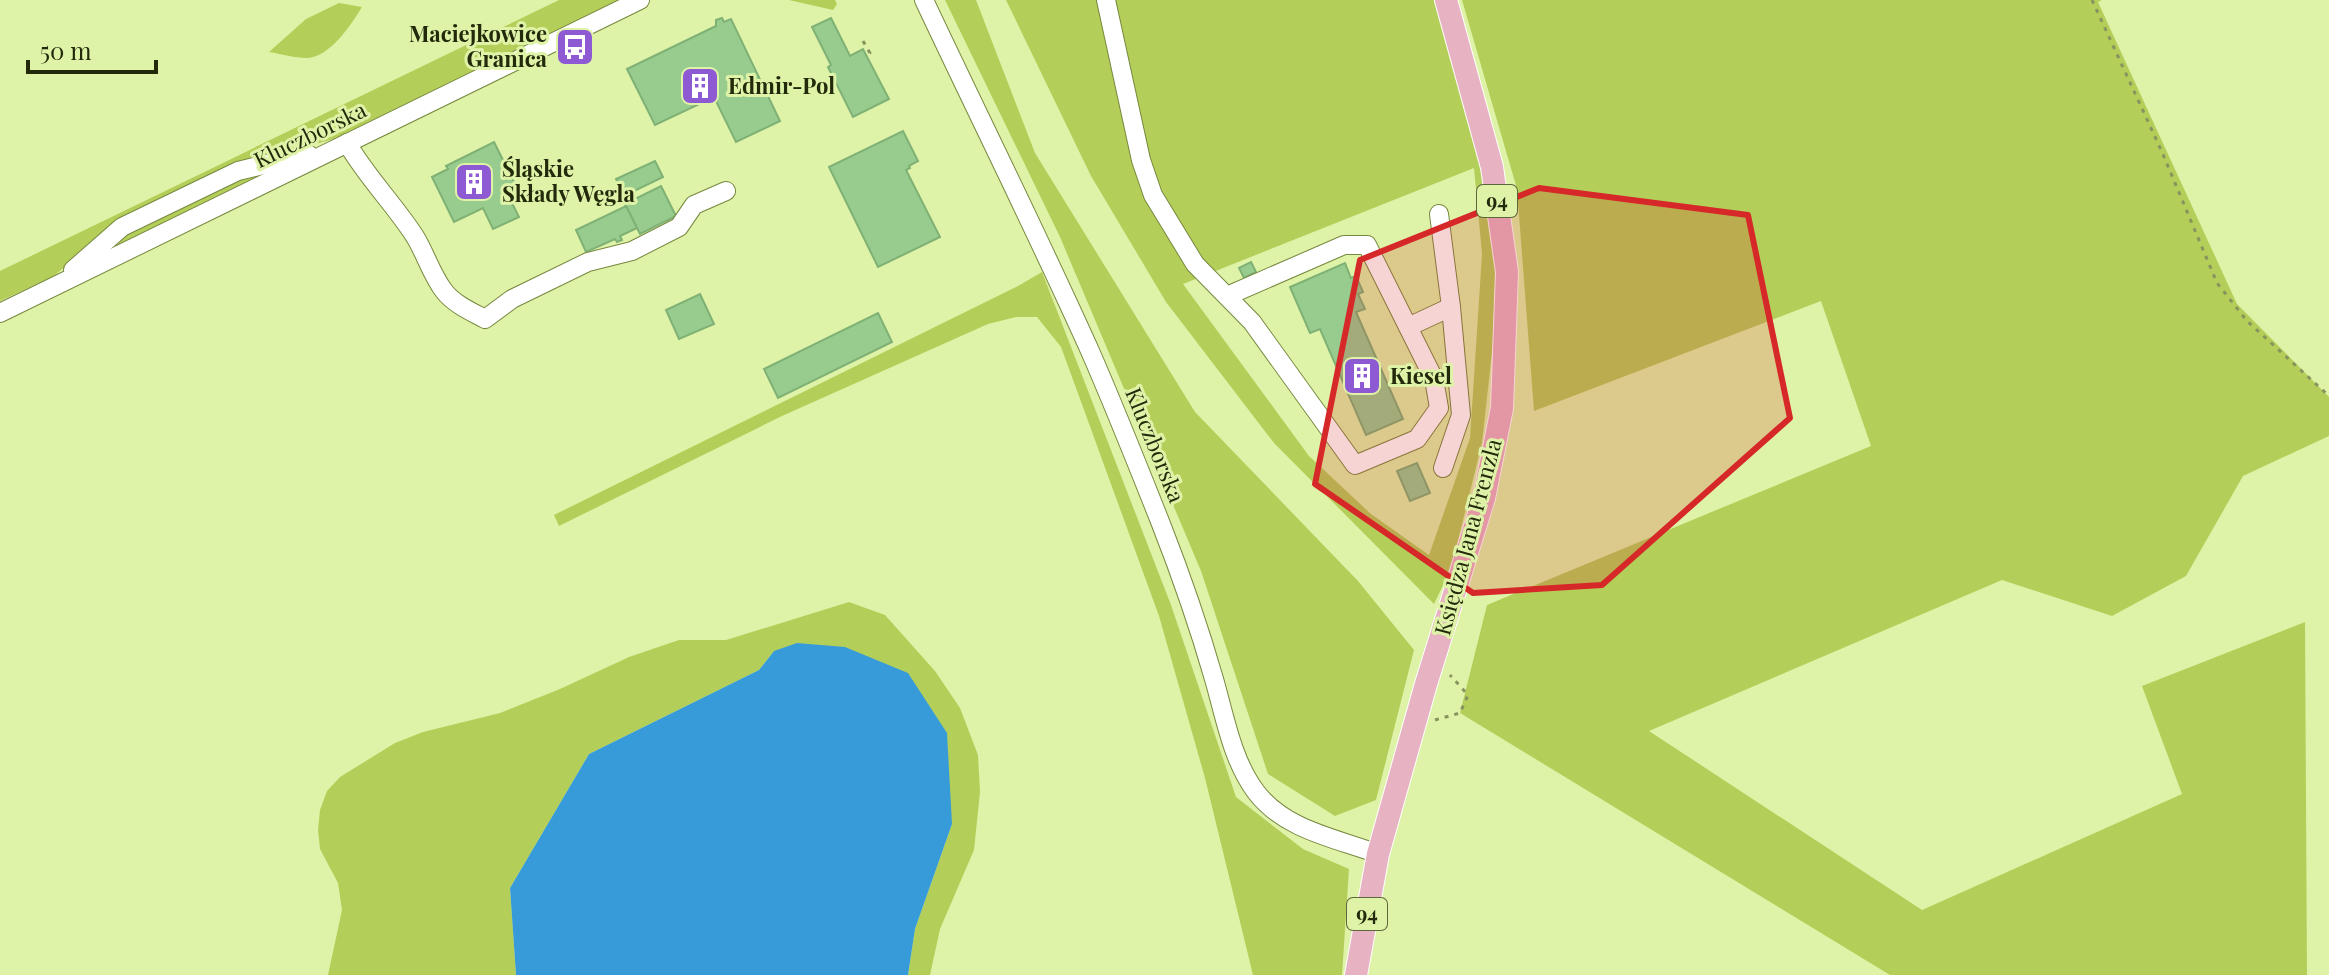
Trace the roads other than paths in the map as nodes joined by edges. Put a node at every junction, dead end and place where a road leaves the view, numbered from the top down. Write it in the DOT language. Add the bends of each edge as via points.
graph roads {
  1 [pos="640,0"];
  2 [pos="924,0"];
  3 [pos="1106,0"];
  4 [pos="1446,0"];
  5 [pos="342,146"];
  6 [pos="726,191"];
  7 [pos="1439,214"];
  8 [pos="1227,296"];
  9 [pos="1451,307"];
  10 [pos="0,313"];
  11 [pos="1408,327"];
  12 [pos="1443,468"];
  13 [pos="1378,854"];
  14 [pos="1356,975"];
  1 -- 5 [label="street, Kluczborska"];
  2 -- 13 [label="street, Kluczborska" via="1101,377 1177,565 1248,779 1280,817"];
  3 -- 8 [label="street" via="1153,195 1195,264"];
  4 -- 13 [label="main road, Księdza Jana Frenzla / 94" via="1492,167 1507,272 1502,408 1484,498"];
  5 -- 6 [label="street" via="395,206 443,290 485,319 512,299 575,268 632,251 679,227 694,205"];
  5 -- 10 [label="street, Kluczborska"];
  7 -- 9 [label="street"];
  8 -- 11 [label="street" via="1344,245 1367,245"];
  8 -- 11 [label="street" via="1252,322 1355,465 1417,439 1439,408 1434,379"];
  9 -- 11 [label="street"];
  9 -- 12 [label="street" via="1461,415"];
  13 -- 14 [label="main road, Księdza Jana Frenzla / 94"];
}
